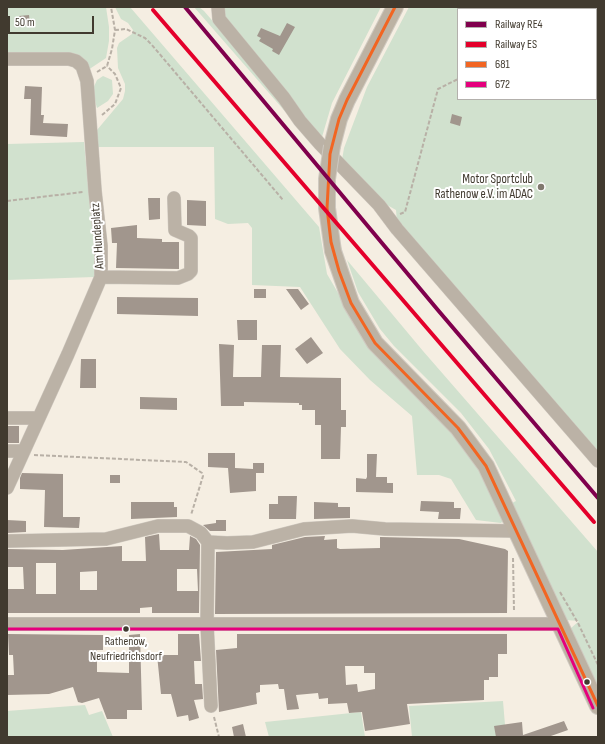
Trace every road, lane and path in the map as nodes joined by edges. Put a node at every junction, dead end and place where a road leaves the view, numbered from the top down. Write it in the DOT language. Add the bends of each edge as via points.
graph roads {
  1 [pos="111,7"];
  2 [pos="218,7"];
  3 [pos="395,7"];
  4 [pos="115,30"];
  5 [pos="7,59"];
  6 [pos="107,66"];
  7 [pos="457,80"];
  8 [pos="87,81"];
  9 [pos="90,125"];
  10 [pos="95,190"];
  11 [pos="174,198"];
  12 [pos="283,200"];
  13 [pos="7,201"];
  14 [pos="397,216"];
  15 [pos="101,277"];
  16 [pos="7,418"];
  17 [pos="39,418"];
  18 [pos="7,451"];
  19 [pos="23,453"];
  20 [pos="598,461"];
  21 [pos="7,488"];
  22 [pos="188,526"];
  23 [pos="517,531"];
  24 [pos="7,541"];
  25 [pos="208,542"];
  26 [pos="513,554"];
  27 [pos="514,605"];
  28 [pos="578,623"];
  29 [pos="7,624"];
  30 [pos="207,624"];
  31 [pos="561,624"];
  32 [pos="598,665"];
  33 [pos="211,706"];
  34 [pos="598,706"];
  35 [pos="219,737"];
  1 -- 4 [label="path"];
  2 -- 20 [label="street" via="219,19 300,121 379,205"];
  3 -- 23 [label="main road, bridge" via="347,100 332,146 326,208 333,252 351,303 375,343 471,444 486,466"];
  4 -- 6 [label="path"];
  4 -- 12 [label="path" via="126,29 152,45"];
  5 -- 8 [label="street, Am Hundeplatz" via="69,59 82,66"];
  6 -- 8 [label="path"];
  6 -- 9 [label="path" via="115,74 121,88 116,104"];
  7 -- 14 [label="path" via="438,89 405,212"];
  8 -- 9 [label="street, Am Hundeplatz"];
  9 -- 10 [label="street, Am Hundeplatz"];
  10 -- 13 [label="path"];
  10 -- 15 [label="street, Am Hundeplatz" via="101,246"];
  11 -- 15 [label="street" via="175,230 191,238 191,271 178,278"];
  15 -- 17 [label="street, Am Hundeplatz"];
  16 -- 17 [label="street"];
  17 -- 19 [label="street, Am Hundeplatz"];
  18 -- 19 [label="street"];
  19 -- 21 [label="street, Am Hundeplatz"];
  19 -- 22 [label="path" via="186,462 202,473"];
  22 -- 24 [label="street" via="158,526 106,539"];
  22 -- 25 [label="street" via="201,533"];
  23 -- 25 [label="street" via="384,529 352,526 304,529 253,542"];
  23 -- 31 [label="main road"];
  25 -- 30 [label="street"];
  26 -- 27 [label="path"];
  28 -- 32 [label="path"];
  29 -- 30 [label="street"];
  30 -- 31 [label="street"];
  30 -- 33 [label="street"];
  31 -- 34 [label="main road"];
  33 -- 35 [label="path"];
}
